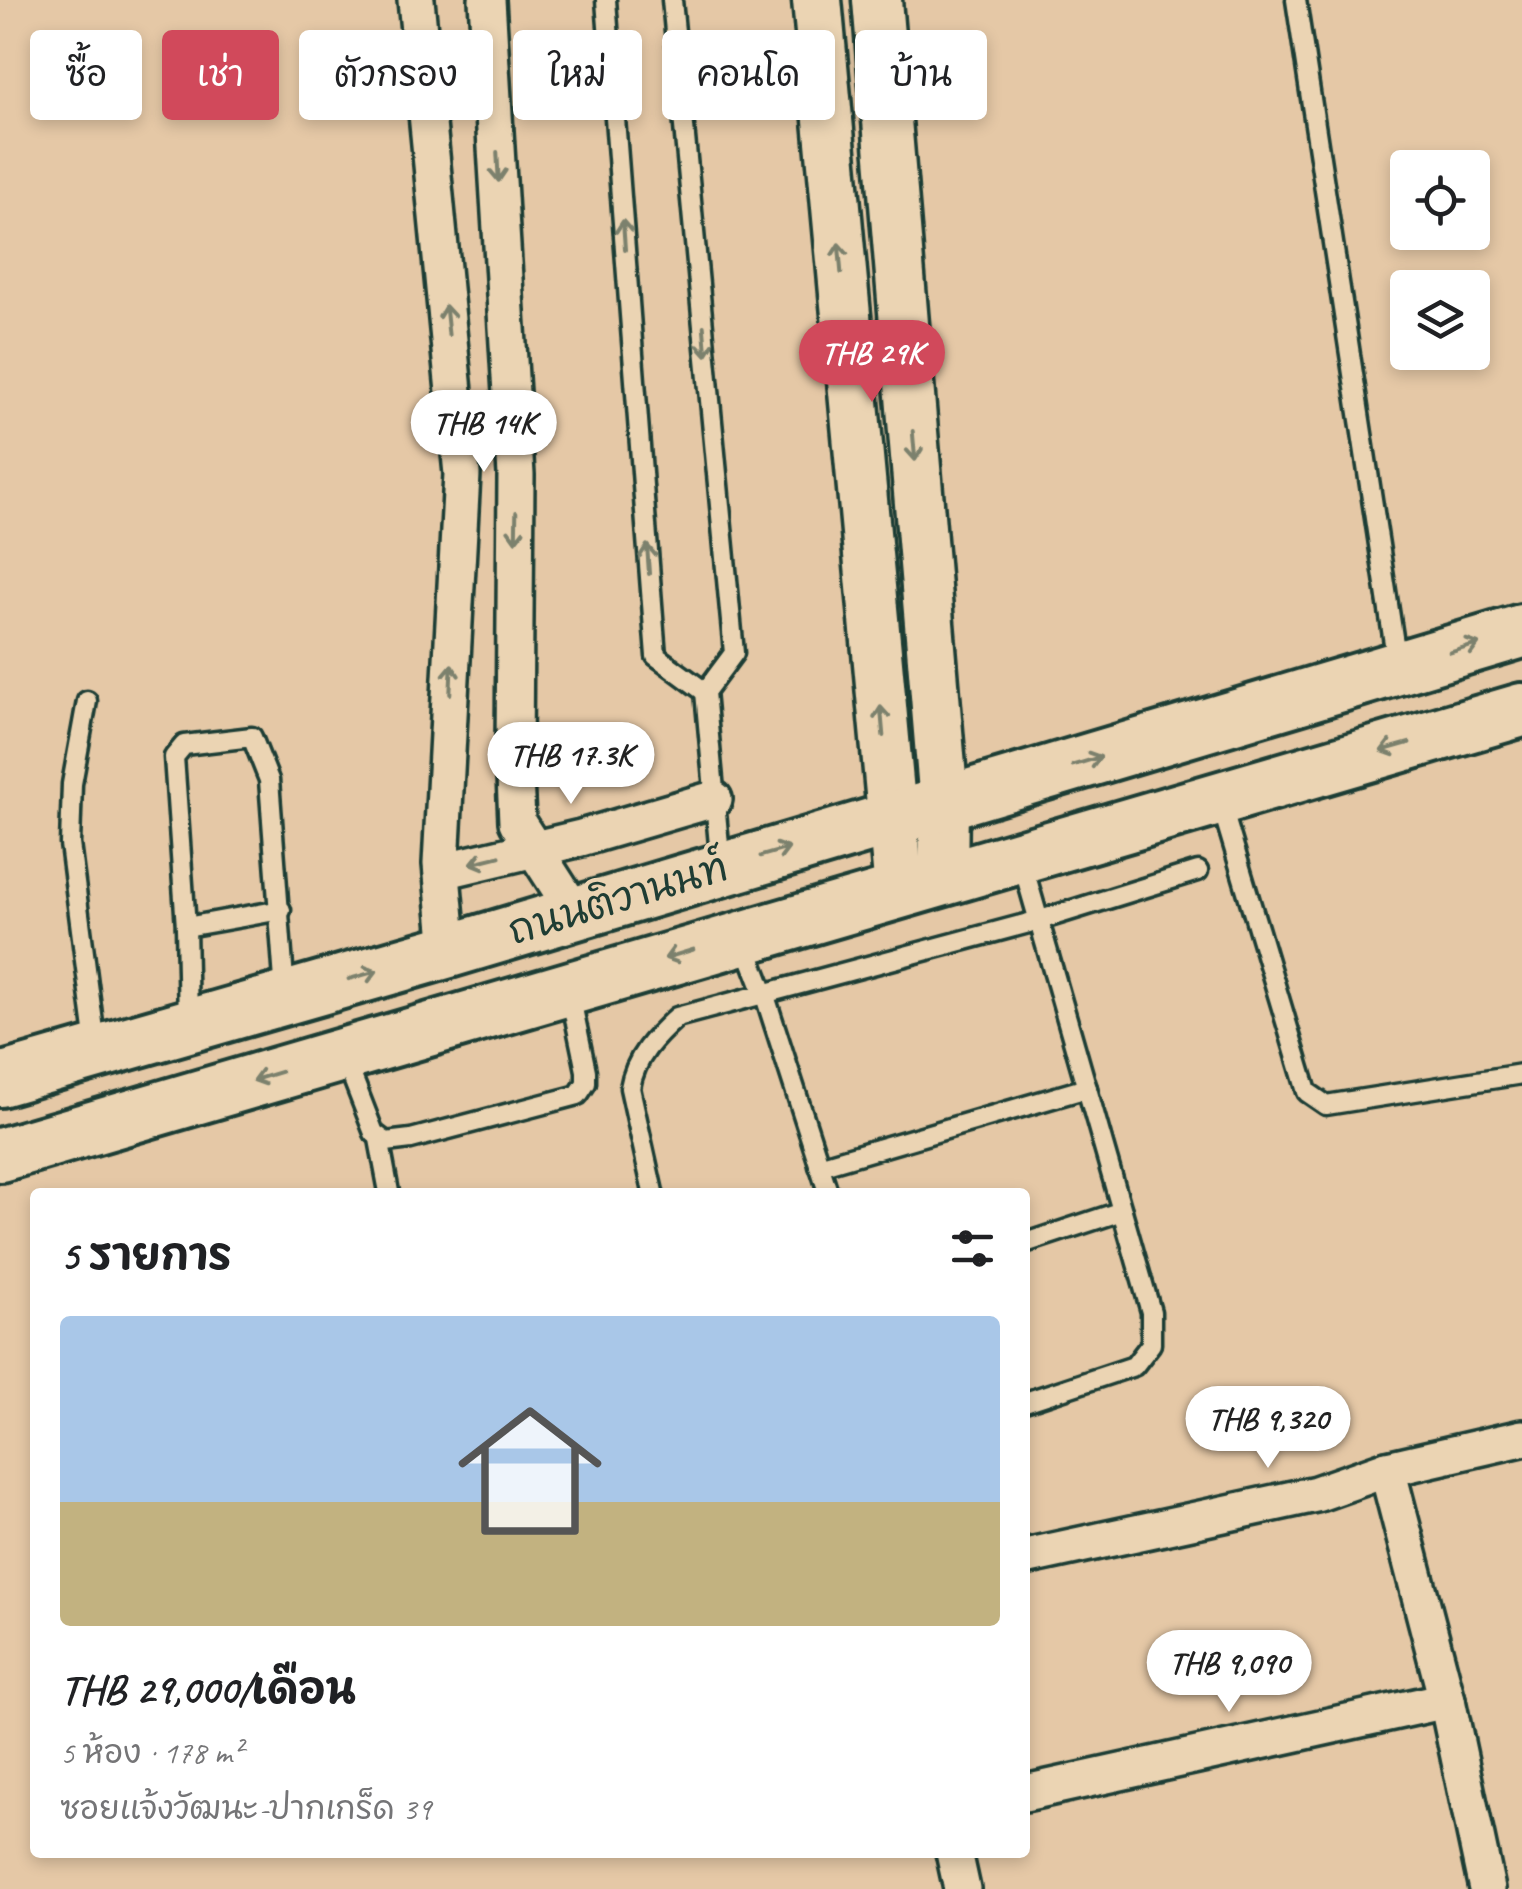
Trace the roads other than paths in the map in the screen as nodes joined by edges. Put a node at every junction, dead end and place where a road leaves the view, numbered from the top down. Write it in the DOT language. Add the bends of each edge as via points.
graph roads {
  1 [pos="416,0"];
  2 [pos="486,0"];
  3 [pos="606,0"];
  4 [pos="672,0"];
  5 [pos="817,0"];
  6 [pos="877,0"];
  7 [pos="1296,0"];
  8 [pos="1522,631"];
  9 [pos="1398,668"];
  10 [pos="705,692"];
  11 [pos="87,701"];
  12 [pos="1522,710"];
  13 [pos="714,798"];
  14 [pos="1220,798"];
  15 [pos="944,803"];
  16 [pos="891,818"];
  17 [pos="534,848"];
  18 [pos="1020,857"];
  19 [pos="721,868"];
  20 [pos="442,871"];
  21 [pos="1198,871"];
  22 [pos="921,885"];
  23 [pos="280,910"];
  24 [pos="574,911"];
  25 [pos="1040,920"];
  26 [pos="186,927"];
  27 [pos="742,936"];
  28 [pos="449,950"];
  29 [pos="568,988"];
  30 [pos="765,996"];
  31 [pos="285,998"];
  32 [pos="188,1026"];
  33 [pos="97,1052"];
  34 [pos="343,1053"];
  35 [pos="1522,1074"];
  36 [pos="0,1080"];
  37 [pos="1087,1088"];
  38 [pos="380,1139"];
  39 [pos="0,1155"];
  40 [pos="820,1166"];
  41 [pos="387,1188"];
  42 [pos="651,1188"];
  43 [pos="827,1188"];
  44 [pos="1122,1211"];
  45 [pos="1030,1241"];
  46 [pos="1030,1400"];
  47 [pos="1522,1438"];
  48 [pos="1388,1469"];
  49 [pos="1030,1556"];
  50 [pos="1448,1700"];
  51 [pos="1030,1792"];
  52 [pos="955,1858"];
  53 [pos="962,1889"];
  54 [pos="1487,1889"];
  20 -- 1 [label="street, one-way" via="462,474"];
  2 -- 17 [label="street, one-way" via="516,475 517,822"];
  10 -- 3 [label="lane, one-way" via="656,656"];
  4 -- 10 [label="lane, one-way" via="734,653"];
  16 -- 5 [label="main road, one-way"];
  6 -- 15 [label="main road, one-way"];
  7 -- 9 [label="lane"];
  9 -- 8 [label="main road, ถนนติวานนท์, one-way"];
  15 -- 9 [label="main road, ถนนติวานนท์, one-way"];
  10 -- 13 [label="lane"];
  11 -- 33 [label="lane" via="72,784 70,844"];
  12 -- 14 [label="main road, ถนนติวานนท์, one-way"];
  13 -- 17 [label="street"];
  13 -- 19 [label="lane"];
  14 -- 18 [label="main road, ถนนติวานนท์"];
  14 -- 35 [label="lane" via="1307,1092 1326,1104"];
  15 -- 16 [label="main road, ถนนติวานนท์"];
  15 -- 22 [label="main road"];
  19 -- 16 [label="main road, ถนนติวานนท์, one-way"];
  16 -- 22 [label="main road"];
  17 -- 20 [label="street, one-way"];
  17 -- 24 [label="street"];
  18 -- 22 [label="main road, ถนนติวานนท์"];
  18 -- 25 [label="lane"];
  19 -- 24 [label="main road, ถนนติวานนท์"];
  20 -- 28 [label="street"];
  21 -- 25 [label="lane"];
  22 -- 27 [label="main road, ถนนติวานนท์"];
  23 -- 26 [label="lane"];
  23 -- 26 [label="lane" via="269,780 252,736 204,740 184,745 174,757"];
  23 -- 31 [label="lane"];
  24 -- 28 [label="main road, ถนนติวานนท์"];
  25 -- 30 [label="lane"];
  25 -- 37 [label="lane"];
  26 -- 32 [label="lane"];
  27 -- 29 [label="main road, ถนนติวานนท์, one-way"];
  27 -- 30 [label="lane"];
  31 -- 28 [label="main road, ถนนติวานนท์, one-way"];
  29 -- 34 [label="main road, ถนนติวานนท์"];
  29 -- 38 [label="lane" via="586,1072 578,1095 411,1139"];
  30 -- 40 [label="lane"];
  30 -- 42 [label="lane" via="677,1017 650,1042 630,1088"];
  31 -- 32 [label="main road, ถนนติวานนท์"];
  32 -- 33 [label="main road, ถนนติวานนท์"];
  33 -- 36 [label="main road, ถนนติวานนท์"];
  34 -- 38 [label="lane"];
  34 -- 39 [label="main road, ถนนติวานนท์, one-way"];
  37 -- 40 [label="lane"];
  37 -- 44 [label="lane"];
  38 -- 41 [label="lane"];
  40 -- 43 [label="lane"];
  44 -- 45 [label="lane"];
  44 -- 46 [label="lane" via="1151,1312 1151,1344 1134,1366"];
  47 -- 48 [label="street"];
  48 -- 49 [label="street" via="1316,1494"];
  48 -- 50 [label="street"];
  50 -- 51 [label="street"];
  50 -- 54 [label="street"];
  52 -- 53 [label="street"];
}
